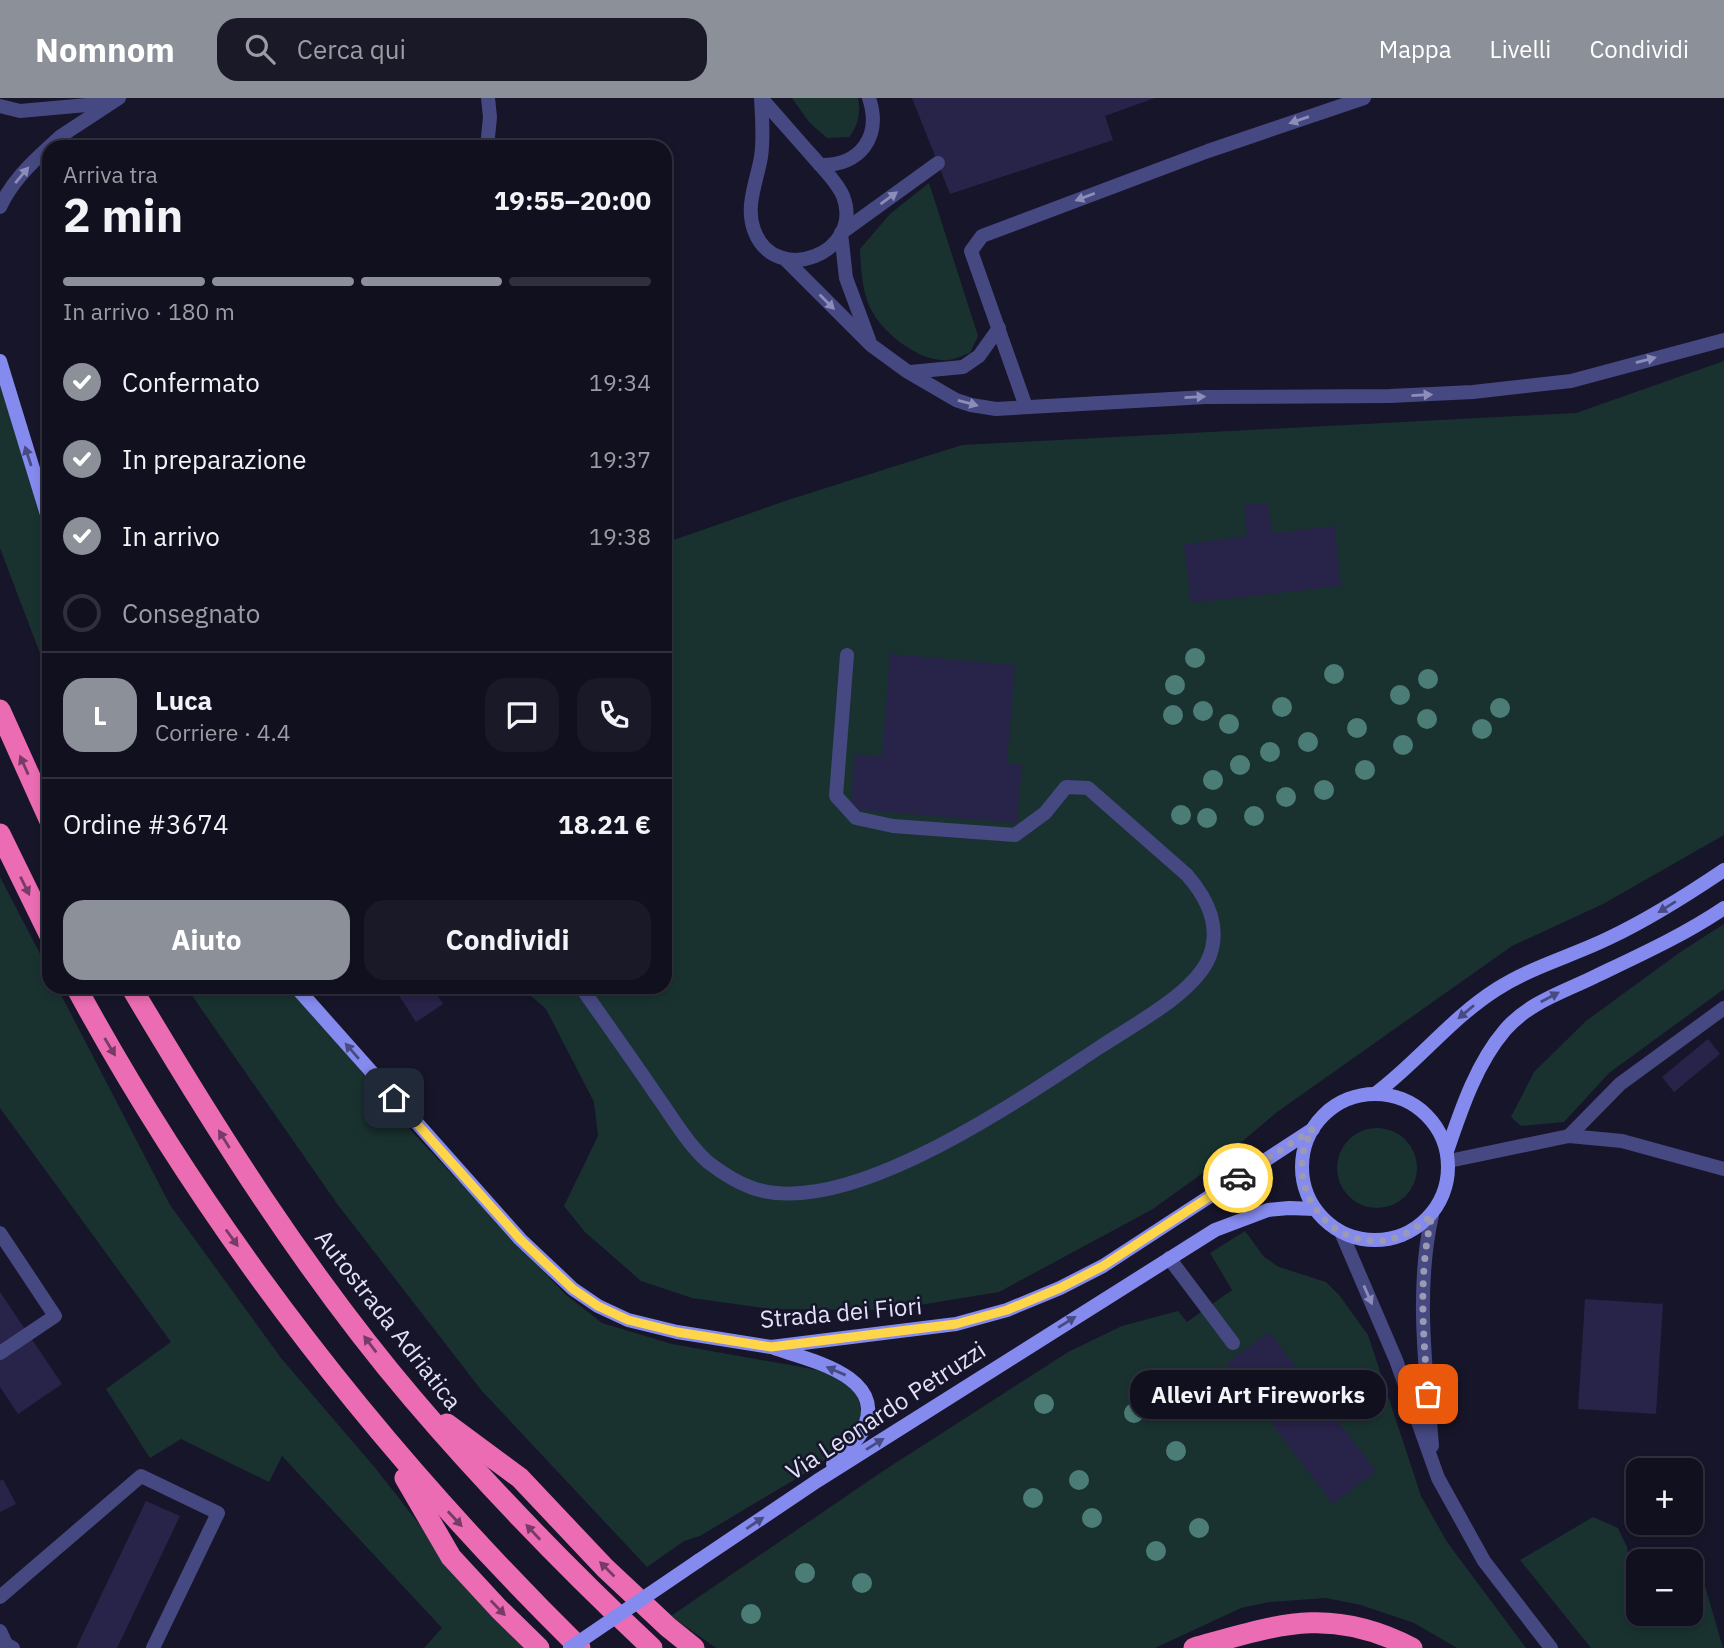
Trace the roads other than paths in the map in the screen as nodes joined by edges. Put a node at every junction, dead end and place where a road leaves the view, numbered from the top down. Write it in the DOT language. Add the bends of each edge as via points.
graph roads {
  1 [pos="488,98"];
  2 [pos="869,98"];
  3 [pos="1364,98"];
  4 [pos="114,100"];
  5 [pos="0,106"];
  6 [pos="59,140"];
  7 [pos="487,140"];
  8 [pos="42,153"];
  9 [pos="938,163"];
  10 [pos="820,165"];
  11 [pos="0,207"];
  12 [pos="841,233"];
  13 [pos="785,259"];
  14 [pos="999,328"];
  15 [pos="1724,340"];
  16 [pos="871,345"];
  17 [pos="0,362"];
  18 [pos="908,372"];
  19 [pos="1026,407"];
  20 [pos="42,498"];
  21 [pos="846,655"];
  22 [pos="0,710"];
  23 [pos="42,803"];
  24 [pos="0,834"];
  25 [pos="1724,870"];
  26 [pos="1724,908"];
  27 [pos="42,920"];
  28 [pos="80,994"];
  29 [pos="135,994"];
  30 [pos="302,994"];
  31 [pos="586,994"];
  32 [pos="1724,1008"];
  33 [pos="1375,1094"];
  34 [pos="1313,1129"];
  35 [pos="1570,1136"];
  36 [pos="1448,1156"];
  37 [pos="1724,1168"];
  38 [pos="1315,1209"];
  39 [pos="1432,1215"];
  40 [pos="1341,1232"];
  41 [pos="0,1233"];
  42 [pos="1169,1258"];
  43 [pos="1233,1343"];
  44 [pos="771,1347"];
  45 [pos="0,1353"];
  46 [pos="412,1398"];
  47 [pos="378,1431"];
  48 [pos="1433,1464"];
  49 [pos="817,1480"];
  50 [pos="0,1597"];
  51 [pos="0,1630"];
  52 [pos="1231,1642"];
  53 [pos="13,1648"];
  54 [pos="153,1648"];
  55 [pos="539,1648"];
  56 [pos="570,1648"];
  57 [pos="580,1648"];
  58 [pos="652,1648"];
  59 [pos="694,1648"];
  60 [pos="1194,1648"];
  61 [pos="1412,1648"];
  62 [pos="1551,1648"];
  1 -- 7 [label="street"];
  2 -- 10 [label="street" via="873,125 866,144 845,163"];
  3 -- 14 [label="street, one-way" via="982,236 971,251"];
  4 -- 5 [label="street" via="20,111"];
  4 -- 6 [label="street"];
  11 -- 8 [label="street, one-way" via="6,193"];
  12 -- 9 [label="street, one-way"];
  10 -- 12 [label="street" via="843,195 846,211"];
  10 -- 13 [label="street" via="761,98 762,149 750,218 761,244"];
  12 -- 13 [label="street" via="817,257"];
  12 -- 16 [label="street" via="846,278"];
  13 -- 16 [label="street, one-way"];
  14 -- 18 [label="street" via="979,356 963,367"];
  14 -- 19 [label="street"];
  19 -- 15 [label="street, one-way" via="1206,397 1473,392 1571,381"];
  16 -- 18 [label="street"];
  20 -- 17 [label="main road, one-way"];
  18 -- 19 [label="street, one-way" via="971,405"];
  21 -- 31 [label="street" via="836,796 856,818 893,826 1015,835 1045,813 1066,787 1087,788 1201,891 1215,934 1207,962 1180,994 1002,1111 895,1167 830,1188 794,1193 751,1187 708,1162"];
  23 -- 22 [label="highway, one-way"];
  24 -- 27 [label="highway, one-way"];
  25 -- 33 [label="main road, one-way" via="1657,913 1497,989"];
  36 -- 26 [label="main road, one-way" via="1465,1101 1489,1053 1525,1011 1690,931"];
  28 -- 47 [label="highway, one-way" via="202,1196"];
  46 -- 29 [label="highway, Autostrada Adriatica, one-way" via="247,1176"];
  44 -- 30 [label="main road, Strada dei Fiori, one-way" via="628,1320 573,1289 520,1239"];
  32 -- 35 [label="street" via="1620,1084"];
  33 -- 34 [label="main road" via="1350,1098 1329,1110"];
  33 -- 36 [label="main road" via="1400,1098 1421,1110 1438,1128"];
  34 -- 38 [label="main road" via="1304,1148 1302,1170"];
  34 -- 44 [label="main road, Strada dei Fiori" via="1103,1266 1007,1310 956,1324"];
  35 -- 36 [label="street"];
  35 -- 37 [label="street" via="1622,1141"];
  36 -- 39 [label="main road" via="1448,1180"];
  38 -- 40 [label="main road"];
  38 -- 42 [label="main road, Via Leonardo Petruzzi" via="1268,1210 1215,1230"];
  39 -- 40 [label="main road" via="1399,1237 1380,1241"];
  39 -- 48 [label="street" via="1424,1250 1422,1325"];
  40 -- 48 [label="street, one-way" via="1396,1360"];
  41 -- 45 [label="street" via="55,1316"];
  42 -- 43 [label="street"];
  49 -- 42 [label="main road, Via Leonardo Petruzzi, one-way"];
  49 -- 44 [label="main road, one-way" via="862,1431 867,1409 864,1396 844,1373"];
  58 -- 46 [label="highway, Autostrada Adriatica, one-way" via="569,1570"];
  59 -- 46 [label="highway, one-way" via="605,1568 520,1478"];
  47 -- 55 [label="highway, one-way" via="451,1557"];
  47 -- 57 [label="highway, one-way" via="429,1491"];
  48 -- 62 [label="street" via="1484,1561"];
  56 -- 49 [label="main road, Via Leonardo Petruzzi, one-way, bridge"];
  50 -- 54 [label="street" via="141,1476 218,1513"];
  51 -- 53 [label="street"];
  52 -- 60 [label="highway"];
  52 -- 61 [label="highway" via="1289,1623 1326,1622"];
}
